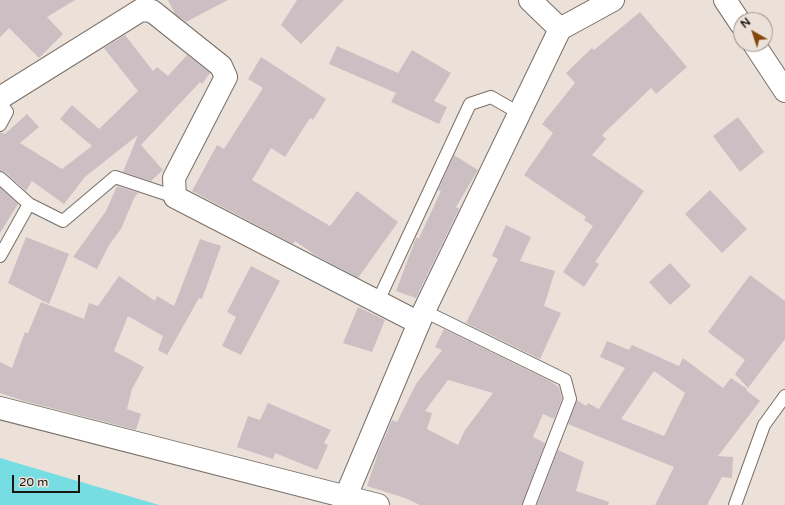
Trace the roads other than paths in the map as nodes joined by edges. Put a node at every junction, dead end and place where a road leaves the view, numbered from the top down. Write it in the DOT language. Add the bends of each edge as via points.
graph roads {
  1 [pos="530,0"];
  2 [pos="613,0"];
  3 [pos="725,0"];
  4 [pos="733,12"];
  5 [pos="560,29"];
  6 [pos="759,52"];
  7 [pos="785,91"];
  8 [pos="0,98"];
  9 [pos="0,102"];
  10 [pos="519,113"];
  11 [pos="0,125"];
  12 [pos="0,178"];
  13 [pos="175,197"];
  14 [pos="29,204"];
  15 [pos="0,256"];
  16 [pos="378,301"];
  17 [pos="422,317"];
  18 [pos="785,396"];
  19 [pos="0,408"];
  20 [pos="346,496"];
  21 [pos="378,505"];
  22 [pos="529,505"];
  23 [pos="736,505"];
  1 -- 5 [label="street"];
  2 -- 5 [label="street"];
  3 -- 4 [label="street"];
  5 -- 10 [label="street"];
  6 -- 7 [label="street"];
  8 -- 13 [label="street" via="141,10 152,11 221,66 226,77 174,178"];
  9 -- 11 [label="lane" via="7,112"];
  10 -- 16 [label="lane" via="491,97 470,104"];
  10 -- 17 [label="street"];
  12 -- 14 [label="lane"];
  13 -- 14 [label="lane" via="115,177 64,221"];
  13 -- 16 [label="street"];
  14 -- 15 [label="lane"];
  16 -- 17 [label="street"];
  17 -- 20 [label="street"];
  17 -- 22 [label="lane" via="566,380 570,399"];
  18 -- 23 [label="lane" via="764,425"];
  19 -- 20 [label="street"];
  20 -- 21 [label="street"];
}
